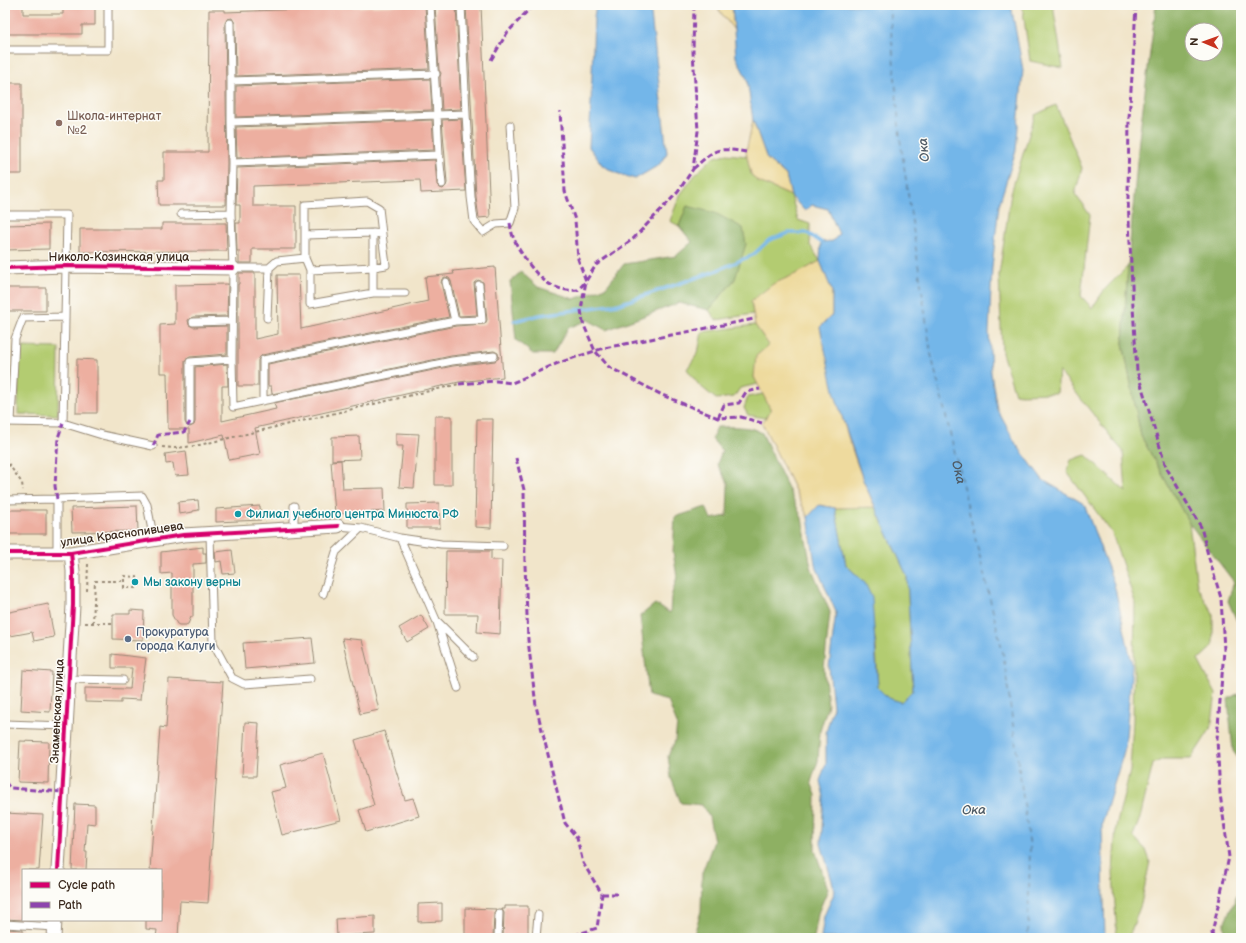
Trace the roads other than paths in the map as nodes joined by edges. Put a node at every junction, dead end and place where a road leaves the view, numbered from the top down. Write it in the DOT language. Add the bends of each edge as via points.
graph roads {
  1 [pos="108,5"];
  2 [pos="430,5"];
  3 [pos="461,5"];
  4 [pos="230,23"];
  5 [pos="5,50"];
  6 [pos="436,74"];
  7 [pos="231,81"];
  8 [pos="466,114"];
  9 [pos="437,115"];
  10 [pos="231,122"];
  11 [pos="510,125"];
  12 [pos="439,155"];
  13 [pos="232,162"];
  14 [pos="442,184"];
  15 [pos="181,214"];
  16 [pos="231,214"];
  17 [pos="5,215"];
  18 [pos="373,233"];
  19 [pos="382,234"];
  20 [pos="305,235"];
  21 [pos="305,258"];
  22 [pos="66,266"];
  23 [pos="374,267"];
  24 [pos="5,268"];
  25 [pos="233,268"];
  26 [pos="269,268"];
  27 [pos="310,270"];
  28 [pos="446,282"];
  29 [pos="479,285"];
  30 [pos="373,293"];
  31 [pos="405,293"];
  32 [pos="65,317"];
  33 [pos="267,318"];
  34 [pos="232,321"];
  35 [pos="455,321"];
  36 [pos="193,322"];
  37 [pos="494,356"];
  38 [pos="232,359"];
  39 [pos="263,400"];
  40 [pos="8,422"];
  41 [pos="190,422"];
  42 [pos="63,423"];
  43 [pos="153,446"];
  44 [pos="57,499"];
  45 [pos="5,500"];
  46 [pos="294,506"];
  47 [pos="338,526"];
  48 [pos="361,528"];
  49 [pos="294,529"];
  50 [pos="210,534"];
  51 [pos="400,538"];
  52 [pos="154,540"];
  53 [pos="503,546"];
  54 [pos="5,553"];
  55 [pos="57,553"];
  56 [pos="71,553"];
  57 [pos="323,594"];
  58 [pos="437,622"];
  59 [pos="474,657"];
  60 [pos="69,679"];
  61 [pos="310,679"];
  62 [pos="123,680"];
  63 [pos="458,688"];
  64 [pos="5,724"];
  65 [pos="66,726"];
  66 [pos="58,869"];
  67 [pos="499,913"];
  68 [pos="538,915"];
  69 [pos="5,924"];
  70 [pos="55,928"];
  71 [pos="498,938"];
  72 [pos="536,938"];
  1 -- 5 [label="lane" via="108,50"];
  2 -- 6 [label="lane"];
  3 -- 8 [label="lane"];
  4 -- 7 [label="lane"];
  6 -- 7 [label="lane"];
  6 -- 9 [label="lane"];
  7 -- 10 [label="lane"];
  8 -- 9 [label="lane"];
  8 -- 11 [label="lane" via="474,221 482,232 496,224 510,223 514,208"];
  9 -- 10 [label="lane"];
  9 -- 12 [label="lane"];
  10 -- 13 [label="lane"];
  12 -- 13 [label="lane"];
  12 -- 14 [label="lane"];
  13 -- 16 [label="lane"];
  15 -- 16 [label="lane"];
  16 -- 25 [label="lane"];
  17 -- 22 [label="lane" via="67,215"];
  18 -- 19 [label="lane"];
  18 -- 20 [label="lane"];
  18 -- 23 [label="lane"];
  19 -- 20 [label="lane" via="380,208 367,201 305,205"];
  19 -- 23 [label="lane" via="386,265"];
  20 -- 21 [label="lane"];
  21 -- 26 [label="lane" via="278,261"];
  21 -- 27 [label="lane"];
  22 -- 24 [label="street, Николо-Козинская улица"];
  22 -- 25 [label="street, Николо-Козинская улица"];
  22 -- 32 [label="lane"];
  23 -- 27 [label="lane"];
  23 -- 30 [label="lane"];
  25 -- 26 [label="lane"];
  25 -- 34 [label="lane"];
  26 -- 33 [label="lane"];
  27 -- 30 [label="lane" via="310,304"];
  28 -- 35 [label="lane"];
  29 -- 35 [label="lane" via="482,320"];
  30 -- 31 [label="lane"];
  32 -- 40 [label="lane" via="23,318 15,339"];
  32 -- 42 [label="lane"];
  34 -- 36 [label="lane"];
  34 -- 38 [label="lane"];
  35 -- 39 [label="lane" via="263,360"];
  37 -- 39 [label="lane" via="452,361"];
  38 -- 39 [label="lane" via="233,407"];
  38 -- 41 [label="lane" via="190,362"];
  40 -- 42 [label="lane"];
  42 -- 43 [label="lane"];
  44 -- 45 [label="lane"];
  44 -- 52 [label="lane" via="142,496 147,505"];
  44 -- 55 [label="lane"];
  46 -- 49 [label="lane"];
  47 -- 48 [label="lane"];
  47 -- 49 [label="street, улица Краснопивцева"];
  48 -- 51 [label="lane"];
  48 -- 57 [label="lane" via="336,552"];
  49 -- 50 [label="street, улица Краснопивцева"];
  50 -- 52 [label="street, улица Краснопивцева"];
  50 -- 61 [label="lane" via="212,643 232,678 244,684"];
  51 -- 53 [label="lane" via="441,544"];
  51 -- 58 [label="lane"];
  52 -- 56 [label="street, улица Краснопивцева"];
  54 -- 55 [label="street, улица Краснопивцева"];
  55 -- 56 [label="street, улица Краснопивцева"];
  56 -- 60 [label="street, Знаменская улица" via="73,605"];
  58 -- 59 [label="lane"];
  58 -- 63 [label="lane"];
  60 -- 62 [label="lane"];
  60 -- 65 [label="street, Знаменская улица"];
  64 -- 65 [label="lane"];
  65 -- 66 [label="street, Знаменская улица"];
  67 -- 71 [label="lane"];
  68 -- 72 [label="lane"];
  69 -- 70 [label="lane"];
}
